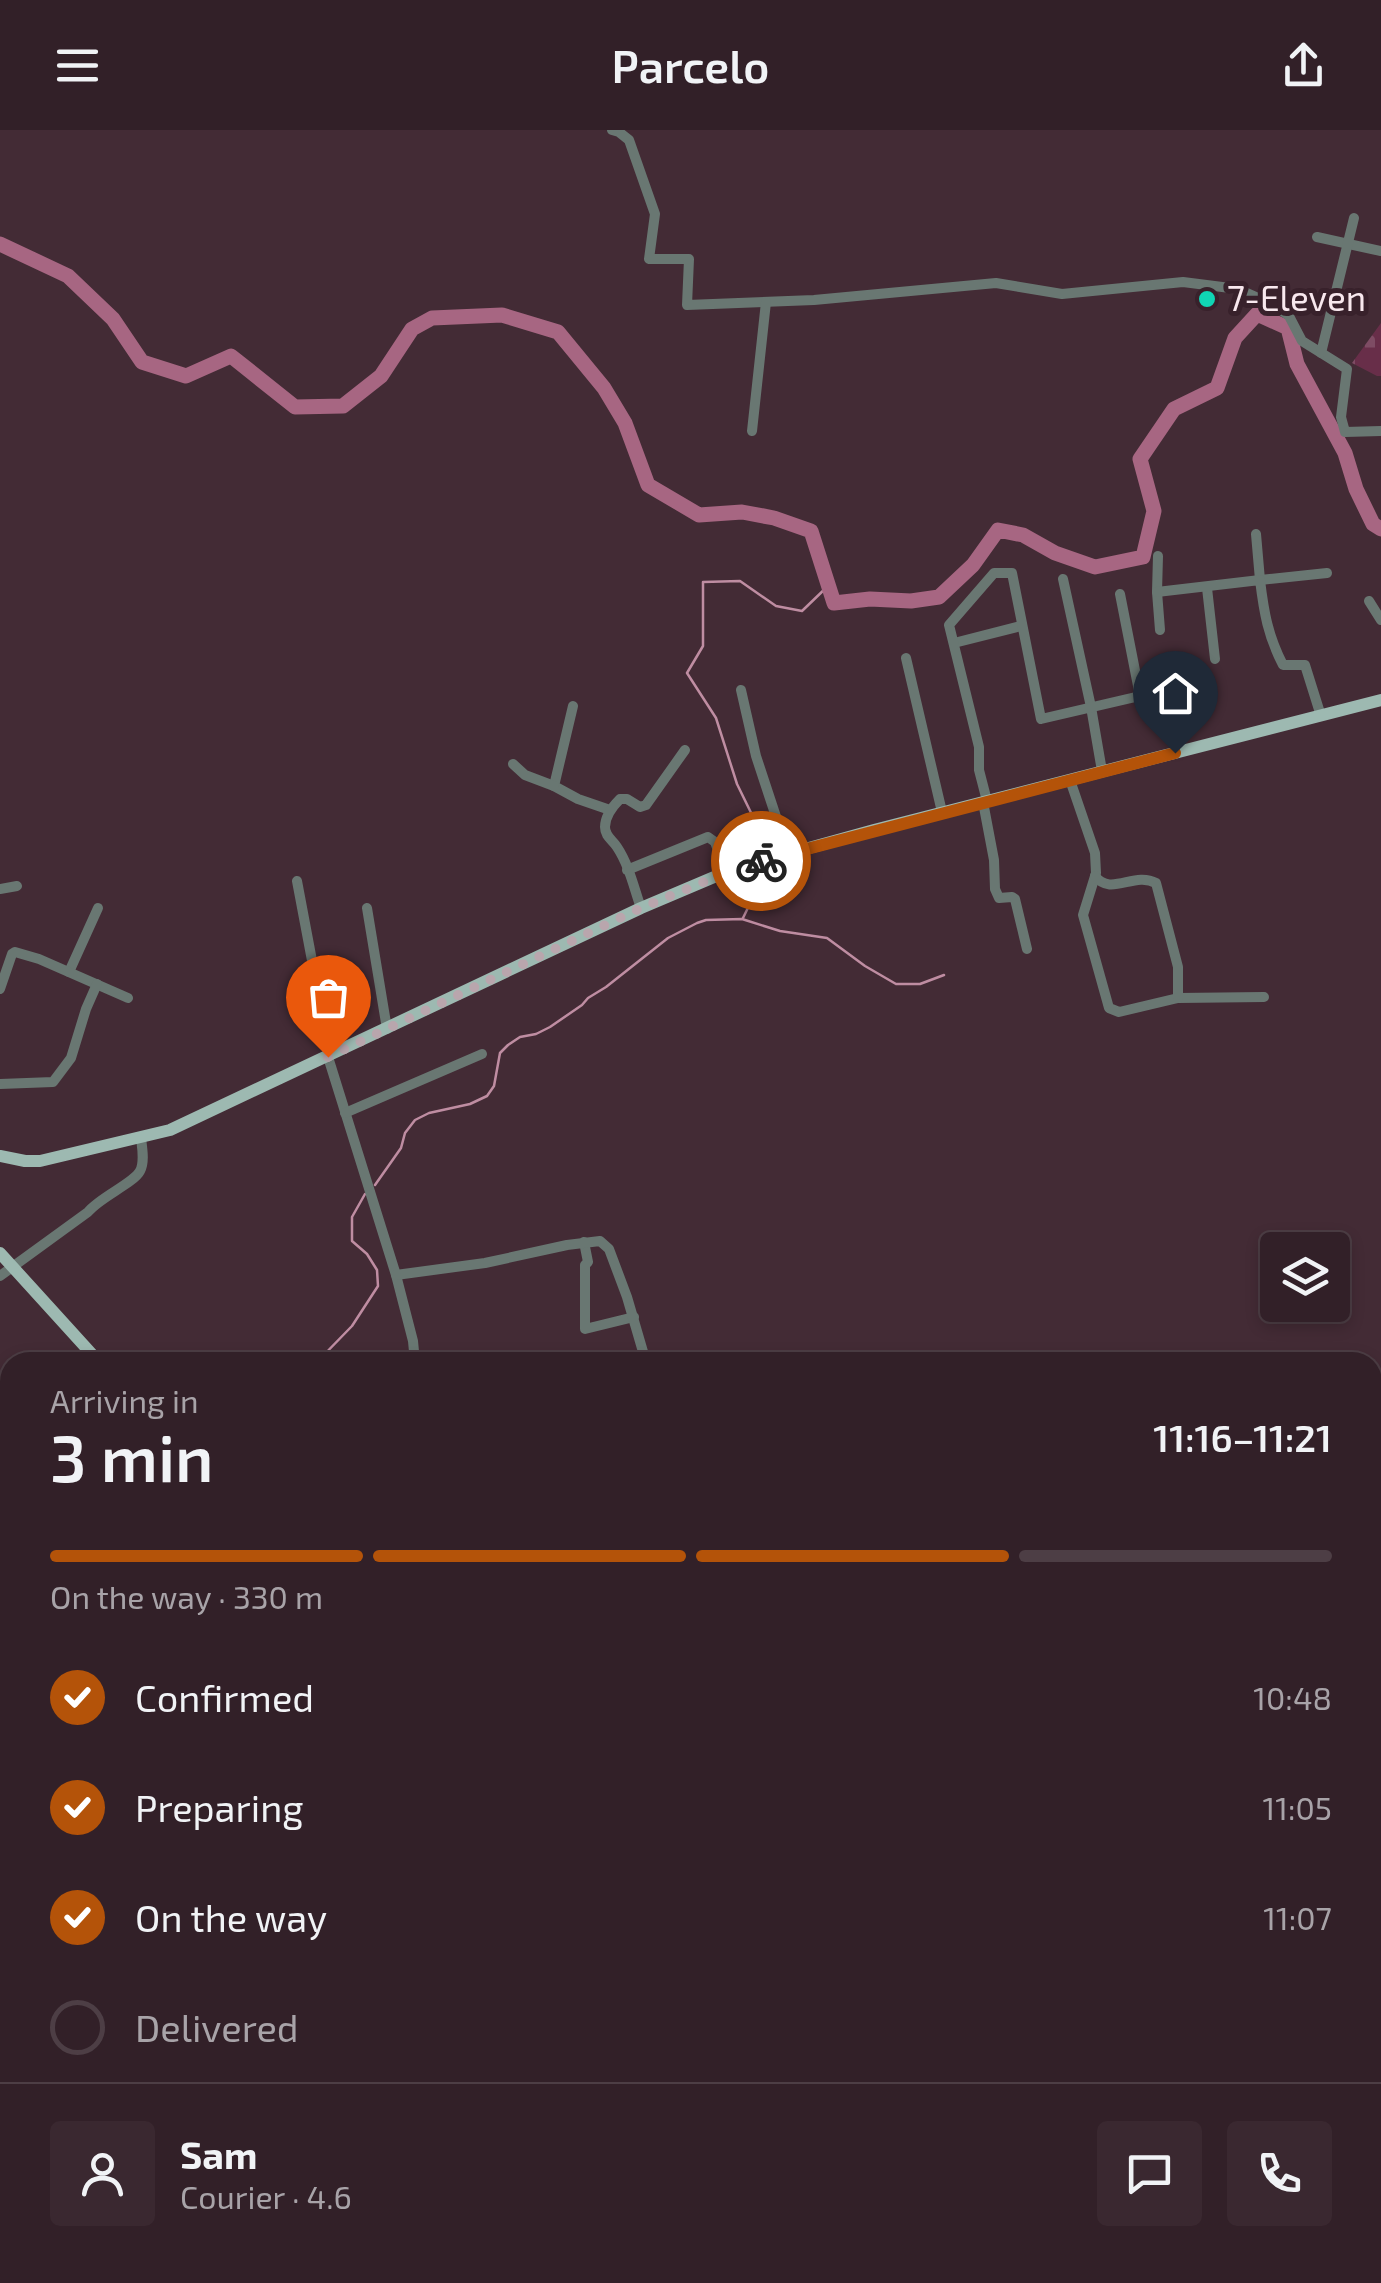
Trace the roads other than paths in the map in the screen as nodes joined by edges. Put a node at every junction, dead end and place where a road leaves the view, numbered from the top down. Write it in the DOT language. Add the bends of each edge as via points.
graph roads {
  1 [pos="612,130"];
  2 [pos="1354,218"];
  3 [pos="1317,237"];
  4 [pos="1348,244"];
  5 [pos="1381,251"];
  6 [pos="766,302"];
  7 [pos="1321,354"];
  8 [pos="752,431"];
  9 [pos="1381,431"];
  10 [pos="1256,534"];
  11 [pos="1158,556"];
  12 [pos="1326,573"];
  13 [pos="1063,579"];
  14 [pos="1260,580"];
  15 [pos="1206,588"];
  16 [pos="1157,592"];
  17 [pos="1120,594"];
  18 [pos="1368,601"];
  19 [pos="1381,620"];
  20 [pos="1021,626"];
  21 [pos="1160,630"];
  22 [pos="954,643"];
  23 [pos="906,658"];
  24 [pos="1215,659"];
  25 [pos="740,690"];
  26 [pos="1381,700"];
  27 [pos="573,706"];
  28 [pos="1092,707"];
  29 [pos="1321,716"];
  30 [pos="685,750"];
  31 [pos="513,764"];
  32 [pos="1102,772"];
  33 [pos="1070,780"];
  34 [pos="554,786"];
  35 [pos="985,802"];
  36 [pos="610,810"];
  37 [pos="942,812"];
  38 [pos="788,853"];
  39 [pos="628,870"];
  40 [pos="726,872"];
  41 [pos="1095,876"];
  42 [pos="297,882"];
  43 [pos="18,886"];
  44 [pos="0,889"];
  45 [pos="98,908"];
  46 [pos="366,908"];
  47 [pos="641,908"];
  48 [pos="1027,950"];
  49 [pos="69,972"];
  50 [pos="97,984"];
  51 [pos="0,989"];
  52 [pos="1264,997"];
  53 [pos="128,998"];
  54 [pos="1178,998"];
  55 [pos="387,1029"];
  56 [pos="482,1054"];
  57 [pos="329,1056"];
  58 [pos="0,1084"];
  59 [pos="345,1113"];
  60 [pos="141,1138"];
  61 [pos="0,1156"];
  62 [pos="584,1242"];
  63 [pos="0,1252"];
  64 [pos="14,1267"];
  65 [pos="0,1276"];
  66 [pos="396,1276"];
  67 [pos="634,1317"];
  68 [pos="90,1352"];
  69 [pos="413,1352"];
  70 [pos="643,1352"];
  1 -- 6 [label="street" via="628,140 656,214 649,259 689,259 687,305"];
  2 -- 4 [label="street"];
  3 -- 4 [label="street"];
  4 -- 5 [label="street"];
  4 -- 7 [label="street"];
  6 -- 7 [label="street" via="996,283 1062,294 1183,282 1238,288 1274,305 1289,316 1302,342"];
  6 -- 8 [label="street"];
  7 -- 9 [label="street" via="1346,369 1340,417 1345,432"];
  10 -- 14 [label="street"];
  11 -- 16 [label="street"];
  12 -- 14 [label="street"];
  13 -- 28 [label="street"];
  14 -- 15 [label="street"];
  14 -- 29 [label="street" via="1271,642 1283,666 1305,665"];
  15 -- 16 [label="street"];
  15 -- 24 [label="street"];
  16 -- 21 [label="street"];
  17 -- 28 [label="street" via="1140,696"];
  18 -- 19 [label="street"];
  20 -- 22 [label="street"];
  20 -- 22 [label="street" via="1012,573 994,573 950,626"];
  20 -- 28 [label="street" via="1041,719"];
  22 -- 35 [label="street"];
  23 -- 37 [label="street"];
  25 -- 38 [label="street"];
  26 -- 29 [label="main road"];
  27 -- 34 [label="street"];
  28 -- 32 [label="street"];
  29 -- 32 [label="main road"];
  30 -- 36 [label="street" via="646,805 622,799"];
  31 -- 34 [label="street"];
  32 -- 33 [label="main road"];
  33 -- 35 [label="main road"];
  33 -- 41 [label="street" via="1095,853"];
  34 -- 36 [label="street"];
  35 -- 37 [label="main road"];
  35 -- 48 [label="street" via="996,893 1015,899"];
  36 -- 39 [label="street" via="604,831"];
  37 -- 38 [label="main road"];
  38 -- 40 [label="main road"];
  39 -- 40 [label="street" via="708,837"];
  39 -- 47 [label="street"];
  40 -- 47 [label="main road"];
  41 -- 54 [label="street" via="1104,885 1143,878 1156,883 1178,967"];
  41 -- 54 [label="street" via="1084,915 1108,1006 1119,1012"];
  42 -- 57 [label="street"];
  43 -- 44 [label="street"];
  45 -- 49 [label="street"];
  46 -- 55 [label="street"];
  47 -- 55 [label="main road"];
  49 -- 50 [label="street"];
  49 -- 51 [label="street" via="14,952"];
  50 -- 53 [label="street"];
  50 -- 58 [label="street" via="71,1058 53,1082"];
  52 -- 54 [label="street"];
  55 -- 57 [label="main road"];
  56 -- 59 [label="street"];
  57 -- 59 [label="street"];
  57 -- 60 [label="main road"];
  59 -- 66 [label="street"];
  60 -- 61 [label="main road" via="40,1161"];
  60 -- 64 [label="street" via="140,1172"];
  62 -- 66 [label="street"];
  62 -- 67 [label="street" via="607,1246"];
  62 -- 67 [label="street" via="584,1329"];
  63 -- 64 [label="main road"];
  64 -- 65 [label="street"];
  64 -- 68 [label="main road"];
  66 -- 69 [label="street"];
  67 -- 70 [label="street"];
}
